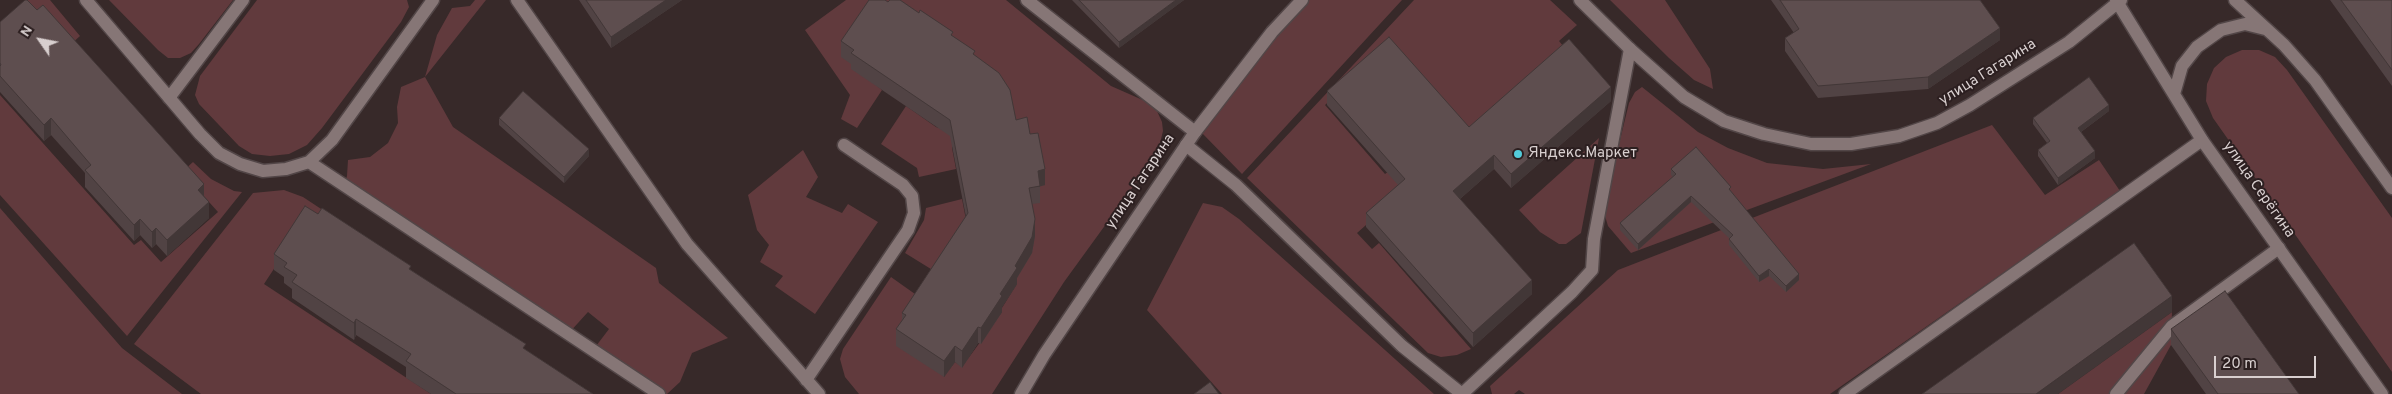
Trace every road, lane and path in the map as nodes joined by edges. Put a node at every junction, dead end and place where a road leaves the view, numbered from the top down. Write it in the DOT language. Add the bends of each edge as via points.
graph roads {
  1 [pos="86,0"];
  2 [pos="243,0"];
  3 [pos="433,0"];
  4 [pos="516,0"];
  5 [pos="1027,0"];
  6 [pos="1302,0"];
  7 [pos="1580,0"];
  8 [pos="2235,0"];
  9 [pos="2118,1"];
  10 [pos="2267,30"];
  11 [pos="1630,49"];
  12 [pos="2174,94"];
  13 [pos="169,98"];
  14 [pos="1195,132"];
  15 [pos="2202,140"];
  16 [pos="1186,144"];
  17 [pos="844,145"];
  18 [pos="309,162"];
  19 [pos="2392,188"];
  20 [pos="2279,248"];
  21 [pos="806,380"];
  22 [pos="659,394"];
  23 [pos="819,394"];
  24 [pos="1022,394"];
  25 [pos="1462,394"];
  26 [pos="1845,394"];
  27 [pos="2116,394"];
  28 [pos="2382,394"];
  1 -- 13 [label="street"];
  2 -- 13 [label="street"];
  3 -- 18 [label="street" via="332,140"];
  4 -- 21 [label="street" via="687,244"];
  5 -- 14 [label="street"];
  6 -- 14 [label="street, улица Гагарина" via="1272,32"];
  7 -- 11 [label="street, улица Гагарина"];
  8 -- 10 [label="street"];
  9 -- 11 [label="street, улица Гагарина" via="2068,42 1970,105 1936,123 1899,136 1851,144 1811,144 1724,121 1684,97"];
  9 -- 12 [label="street, улица Серёгина"];
  10 -- 12 [label="street" via="2246,24 2221,30 2197,47 2182,66"];
  10 -- 19 [label="street" via="2315,80"];
  11 -- 25 [label="street" via="1594,239 1592,270"];
  12 -- 15 [label="street, улица Серёгина"];
  13 -- 18 [label="street" via="219,153 240,164 263,171"];
  14 -- 16 [label="street, улица Гагарина"];
  15 -- 20 [label="street, улица Серёгина"];
  15 -- 26 [label="street"];
  16 -- 24 [label="street, улица Гагарина" via="1044,355"];
  16 -- 25 [label="street" via="1236,185 1402,346"];
  17 -- 21 [label="street" via="903,185 912,196 914,213 908,230"];
  18 -- 22 [label="street"];
  20 -- 27 [label="street" via="2172,326"];
  20 -- 28 [label="street, улица Серёгина"];
  21 -- 23 [label="street"];
}
